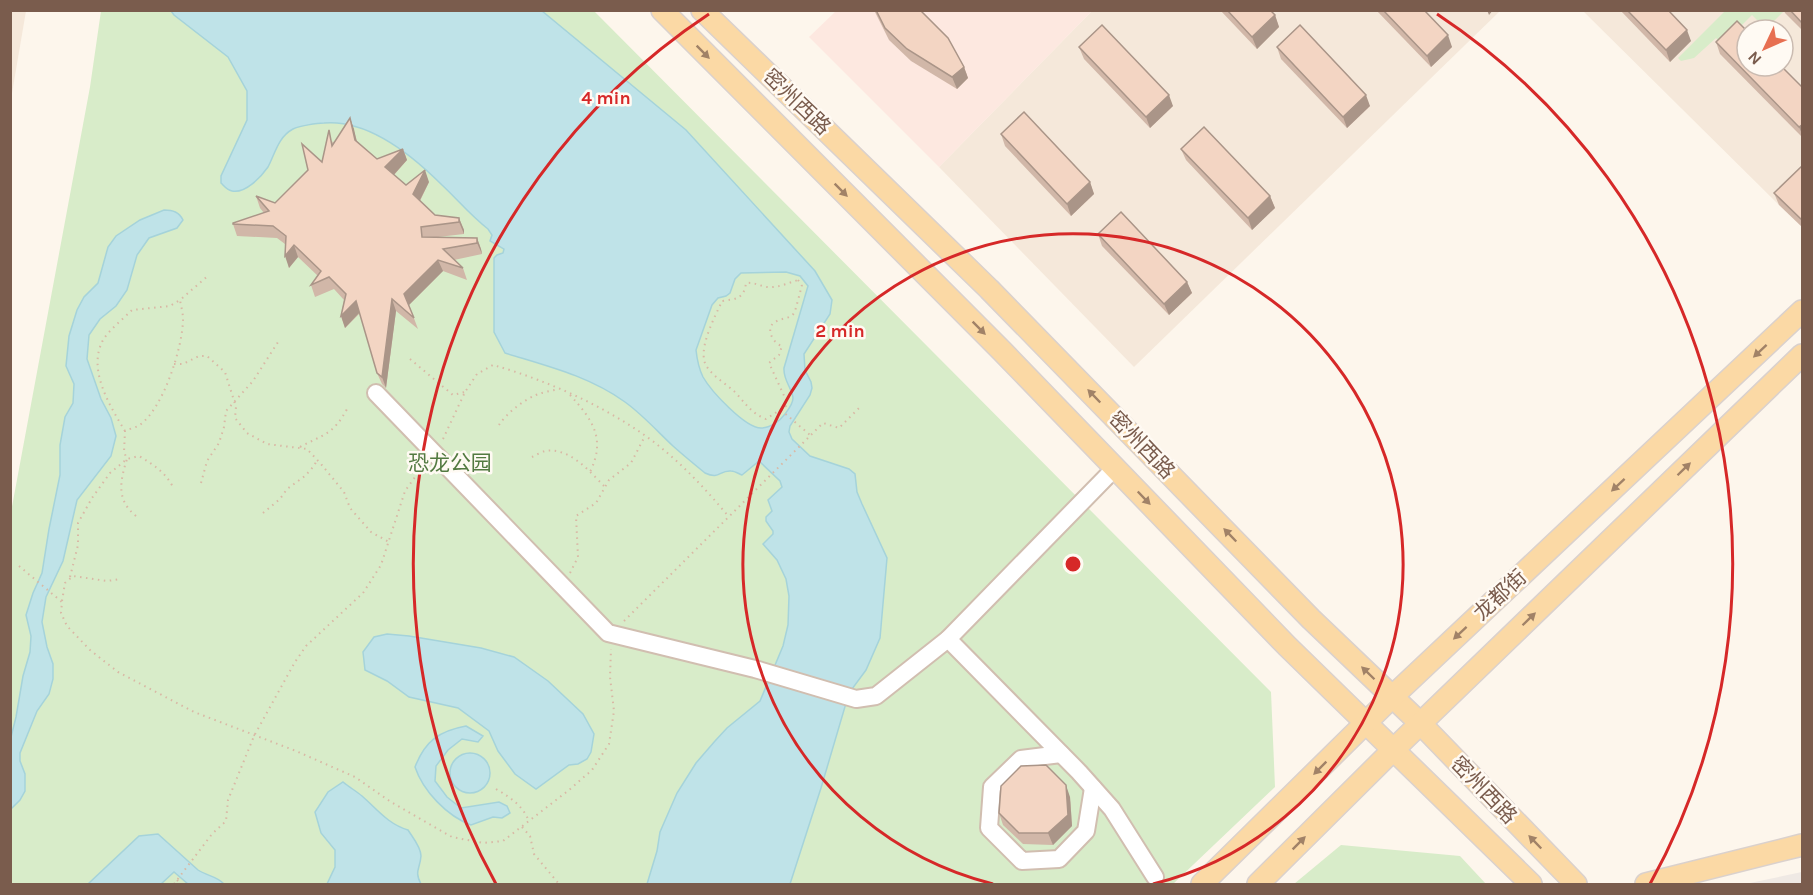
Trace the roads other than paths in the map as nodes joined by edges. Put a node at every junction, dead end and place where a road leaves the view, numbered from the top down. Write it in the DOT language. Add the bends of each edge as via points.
graph roads {
  1 [pos="662,10"];
  2 [pos="702,10"];
  3 [pos="1803,311"];
  4 [pos="1803,354"];
  5 [pos="376,393"];
  6 [pos="1115,468"];
  7 [pos="948,639"];
  8 [pos="1393,696"];
  9 [pos="1366,722"];
  10 [pos="1421,724"];
  11 [pos="1394,750"];
  12 [pos="1061,754"];
  13 [pos="1093,788"];
  14 [pos="1803,845"];
  15 [pos="1155,877"];
  16 [pos="1202,885"];
  17 [pos="1258,885"];
  18 [pos="1531,885"];
  19 [pos="1576,885"];
  20 [pos="1646,885"];
  1 -- 6 [label="main road, 密州西路, one-way"];
  8 -- 2 [label="main road, 密州西路, one-way" via="1311,618 989,289"];
  3 -- 8 [label="main road, 龙都街, one-way"];
  10 -- 4 [label="main road, 龙都街, one-way"];
  5 -- 7 [label="street" via="608,633 755,669 856,699 876,696"];
  6 -- 7 [label="street"];
  6 -- 9 [label="main road, 密州西路, one-way"];
  7 -- 12 [label="street"];
  8 -- 9 [label="main road, 龙都街"];
  8 -- 10 [label="main road, 密州西路"];
  9 -- 11 [label="main road, 密州西路"];
  9 -- 16 [label="main road, 龙都街, one-way"];
  10 -- 11 [label="main road, 龙都街"];
  19 -- 10 [label="main road, 密州西路, one-way"];
  17 -- 11 [label="main road, 龙都街, one-way"];
  11 -- 18 [label="main road, 密州西路"];
  12 -- 13 [label="street"];
  12 -- 13 [label="street" via="1021,759 992,788 989,828 1022,861 1059,858 1086,831"];
  13 -- 15 [label="street" via="1112,809"];
  14 -- 20 [label="main road"];
}
